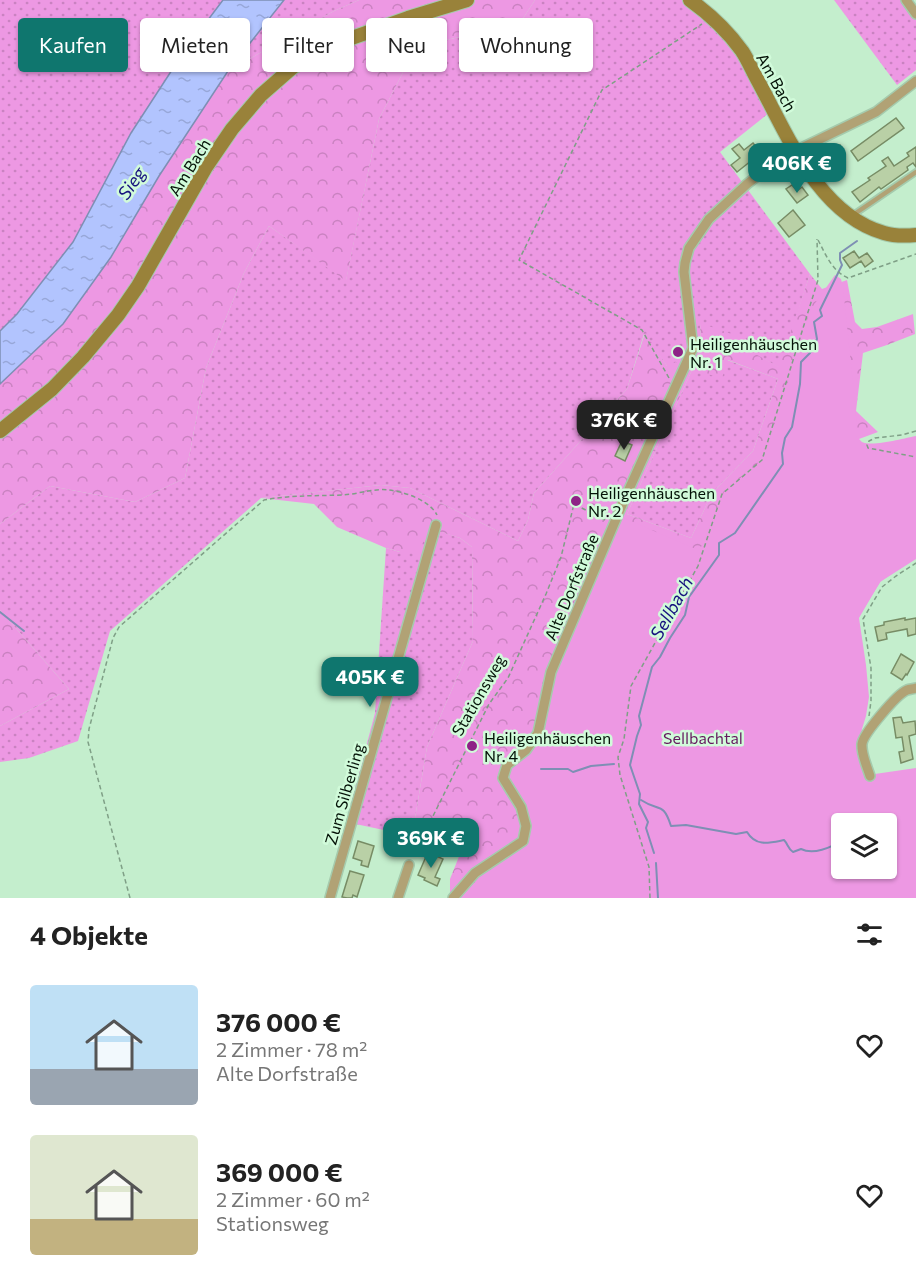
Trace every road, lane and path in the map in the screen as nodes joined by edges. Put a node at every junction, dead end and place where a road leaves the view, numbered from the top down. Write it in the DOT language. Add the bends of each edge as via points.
graph roads {
  1 [pos="467,0"];
  2 [pos="690,0"];
  3 [pos="906,0"];
  4 [pos="916,14"];
  5 [pos="712,17"];
  6 [pos="916,81"];
  7 [pos="796,150"];
  8 [pos="916,172"];
  9 [pos="851,216"];
  10 [pos="916,236"];
  11 [pos="916,254"];
  12 [pos="674,386"];
  13 [pos="0,431"];
  14 [pos="916,431"];
  15 [pos="916,457"];
  16 [pos="436,525"];
  17 [pos="614,525"];
  18 [pos="916,563"];
  19 [pos="916,688"];
  20 [pos="869,729"];
  21 [pos="870,776"];
  22 [pos="409,865"];
  23 [pos="130,898"];
  24 [pos="330,898"];
  25 [pos="398,898"];
  26 [pos="453,898"];
  27 [pos="650,898"];
  1 -- 13 [label="street, Am Bach" via="332,45 293,67 261,95 206,167 118,315 52,389"];
  2 -- 5 [label="street, Am Bach"];
  3 -- 4 [label="street"];
  5 -- 7 [label="street, Am Bach" via="742,52"];
  5 -- 12 [label="path" via="602,90 519,260 642,330"];
  6 -- 7 [label="street, Alte Dorfstraße" via="876,112"];
  7 -- 9 [label="street, Am Bach" via="817,184"];
  7 -- 12 [label="street, Alte Dorfstraße" via="747,184 709,219 689,248 684,272 693,348"];
  8 -- 9 [label="lane"];
  9 -- 10 [label="street, Am Bach" via="885,234"];
  11 -- 27 [label="path" via="848,278 834,269 817,239 818,280 762,460 722,494 698,566 632,686 618,757 649,867"];
  12 -- 17 [label="street, Alte Dorfstraße"];
  14 -- 15 [label="path" via="875,438 867,445"];
  16 -- 23 [label="path" via="433,508 405,493 387,489 264,500 119,627 88,741"];
  16 -- 24 [label="street, Zum Silberling"];
  17 -- 22 [label="path, Stationsweg" via="574,504 561,557 508,678 489,704"];
  17 -- 26 [label="street, Alte Dorfstraße" via="551,672 538,733 526,750 507,765 503,778 521,807 526,826 523,841 475,873"];
  18 -- 20 [label="path" via="882,587 863,619 871,668"];
  19 -- 20 [label="street" via="906,690"];
  20 -- 21 [label="street" via="862,742"];
  22 -- 25 [label="street"];
}
